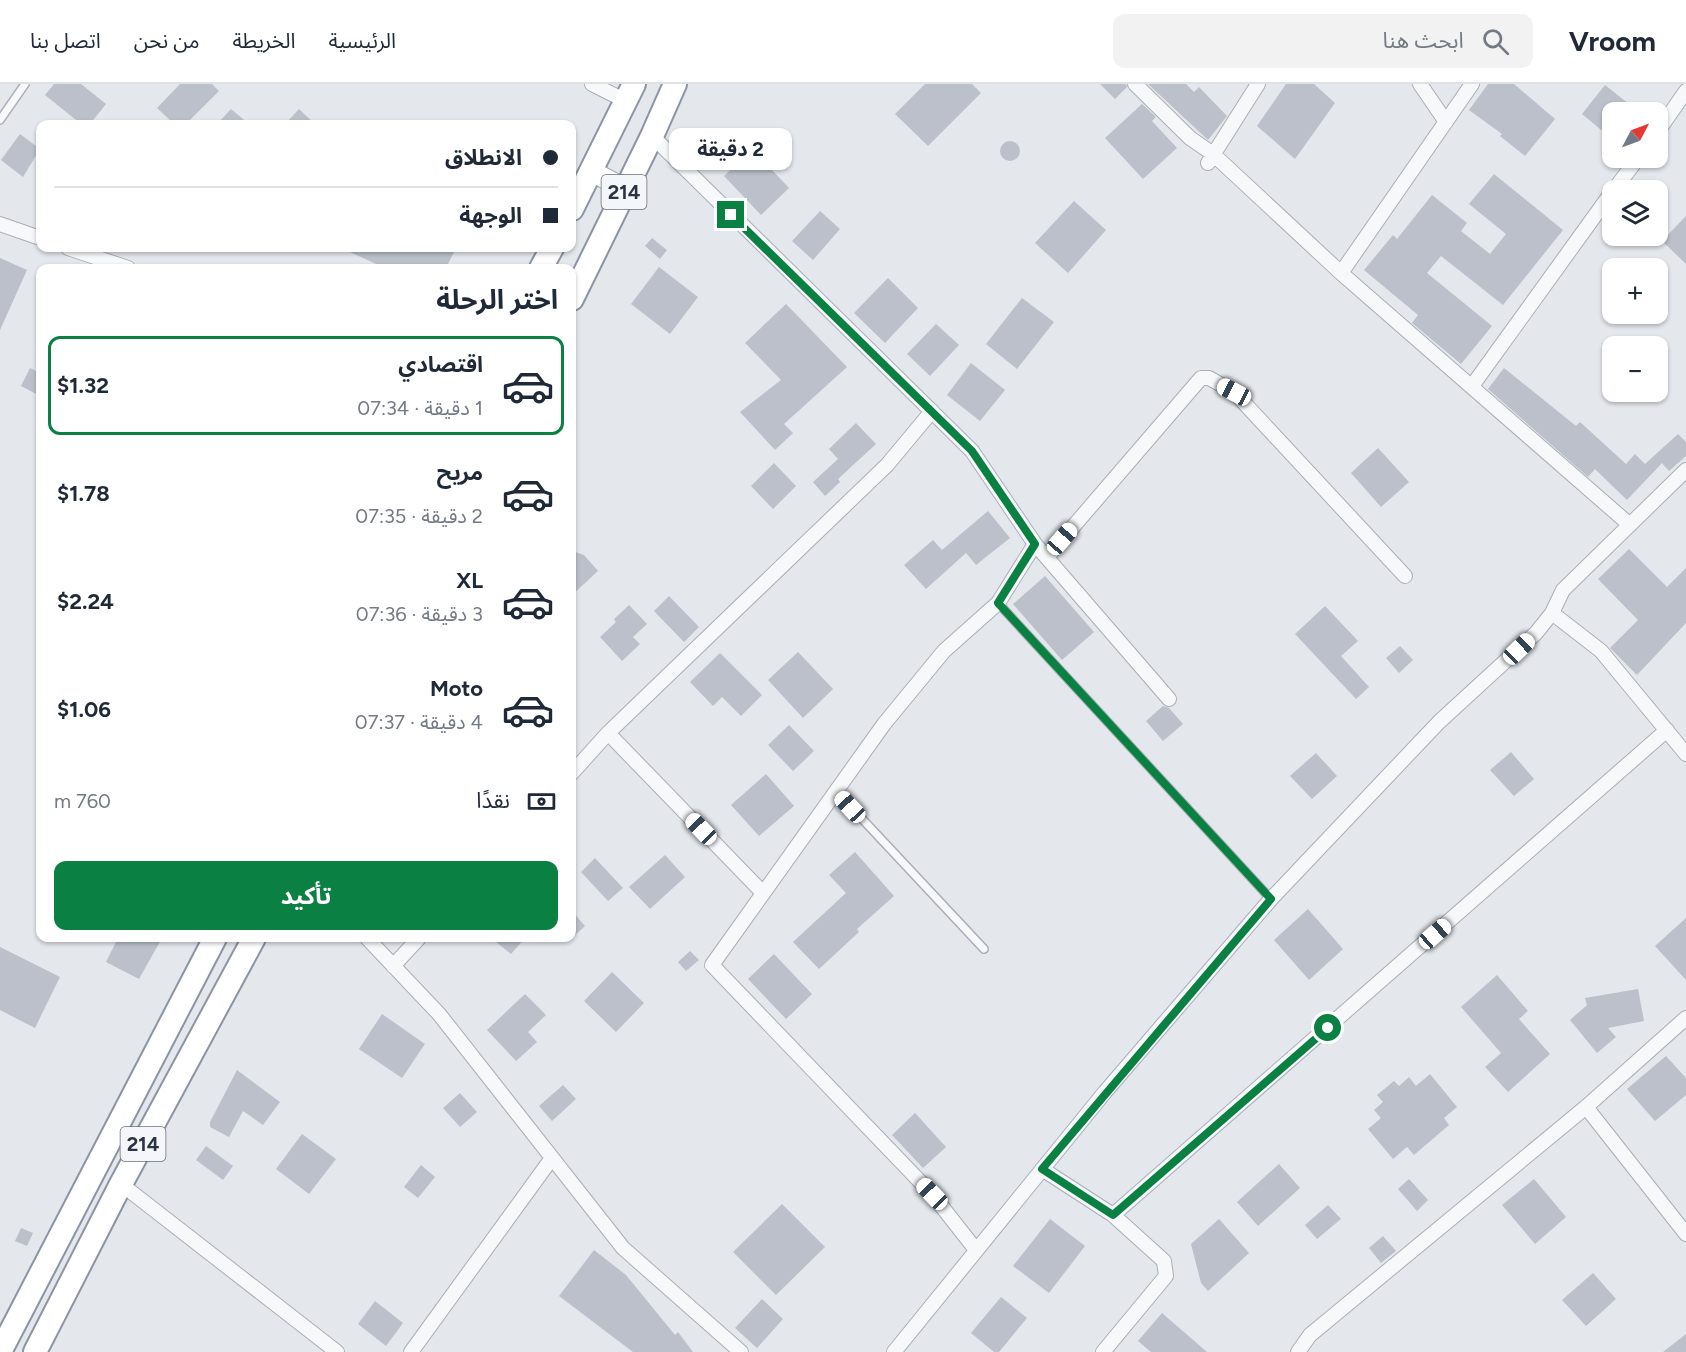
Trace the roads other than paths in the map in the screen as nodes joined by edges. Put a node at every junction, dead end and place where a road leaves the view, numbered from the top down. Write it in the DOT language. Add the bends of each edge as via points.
graph roads {
  1 [pos="25,84"];
  2 [pos="592,84"];
  3 [pos="675,84"];
  4 [pos="1135,84"];
  5 [pos="1258,84"];
  6 [pos="1420,84"];
  7 [pos="1472,84"];
  8 [pos="630,92"];
  9 [pos="1686,92"];
  10 [pos="1668,116"];
  11 [pos="0,120"];
  12 [pos="1446,122"];
  13 [pos="652,136"];
  14 [pos="1211,159"];
  15 [pos="1630,168"];
  16 [pos="591,171"];
  17 [pos="1621,180"];
  18 [pos="626,189"];
  19 [pos="576,201"];
  20 [pos="1602,206"];
  21 [pos="0,224"];
  22 [pos="36,237"];
  23 [pos="80,252"];
  24 [pos="116,264"];
  25 [pos="1341,273"];
  26 [pos="576,291"];
  27 [pos="1472,386"];
  28 [pos="932,411"];
  29 [pos="1686,470"];
  30 [pos="1630,525"];
  31 [pos="1035,544"];
  32 [pos="1047,557"];
  33 [pos="1405,576"];
  34 [pos="998,603"];
  35 [pos="1552,613"];
  36 [pos="1169,699"];
  37 [pos="1667,730"];
  38 [pos="608,733"];
  39 [pos="1686,754"];
  40 [pos="576,769"];
  41 [pos="836,791"];
  42 [pos="763,893"];
  43 [pos="1271,899"];
  44 [pos="213,942"];
  45 [pos="252,942"];
  46 [pos="371,942"];
  47 [pos="416,942"];
  48 [pos="984,950"];
  49 [pos="393,966"];
  50 [pos="1686,1018"];
  51 [pos="1586,1107"];
  52 [pos="552,1158"];
  53 [pos="1042,1169"];
  54 [pos="121,1184"];
  55 [pos="1113,1215"];
  56 [pos="1686,1234"];
  57 [pos="976,1250"];
  58 [pos="7,1326"];
  59 [pos="40,1350"];
  60 [pos="0,1352"];
  61 [pos="337,1352"];
  62 [pos="411,1352"];
  63 [pos="741,1352"];
  64 [pos="894,1352"];
  65 [pos="1103,1352"];
  66 [pos="1298,1352"];
  1 -- 11 [label="lane"];
  2 -- 8 [label="street"];
  3 -- 13 [label="highway, 214"];
  4 -- 14 [label="street"];
  5 -- 14 [label="street"];
  6 -- 12 [label="street"];
  7 -- 12 [label="street"];
  8 -- 16 [label="highway, 214"];
  9 -- 10 [label="street"];
  12 -- 25 [label="street"];
  13 -- 18 [label="highway, 214"];
  13 -- 28 [label="street"];
  14 -- 25 [label="street"];
  15 -- 17 [label="street"];
  16 -- 18 [label="main road"];
  16 -- 19 [label="highway, 214"];
  18 -- 26 [label="highway, 214"];
  20 -- 27 [label="street"];
  21 -- 22 [label="street"];
  23 -- 24 [label="street"];
  25 -- 27 [label="street"];
  27 -- 30 [label="street"];
  28 -- 31 [label="street" via="972,451"];
  28 -- 38 [label="street" via="887,465"];
  29 -- 30 [label="street"];
  30 -- 35 [label="street" via="1563,590"];
  31 -- 32 [label="street"];
  31 -- 34 [label="street"];
  32 -- 33 [label="street" via="1201,378 1209,378 1234,392"];
  32 -- 36 [label="street"];
  34 -- 41 [label="street" via="945,651 884,724"];
  34 -- 43 [label="lane"];
  35 -- 37 [label="street" via="1601,651"];
  35 -- 43 [label="street" via="1439,722"];
  37 -- 39 [label="street"];
  37 -- 55 [label="street"];
  38 -- 40 [label="street"];
  38 -- 42 [label="street"];
  41 -- 42 [label="street"];
  41 -- 48 [label="lane"];
  42 -- 57 [label="street" via="712,965 932,1194"];
  43 -- 53 [label="street"];
  44 -- 58 [label="highway, 214"];
  45 -- 54 [label="highway, 214"];
  46 -- 49 [label="street"];
  47 -- 49 [label="street"];
  49 -- 52 [label="street" via="439,1014"];
  50 -- 51 [label="street"];
  51 -- 56 [label="street"];
  51 -- 66 [label="street" via="1310,1335"];
  52 -- 62 [label="street"];
  52 -- 63 [label="street" via="623,1248"];
  53 -- 55 [label="street"];
  53 -- 57 [label="street"];
  54 -- 59 [label="highway, 214"];
  54 -- 61 [label="street"];
  55 -- 65 [label="street" via="1164,1261 1167,1276"];
  57 -- 64 [label="street"];
  58 -- 60 [label="highway, 214"];
}
